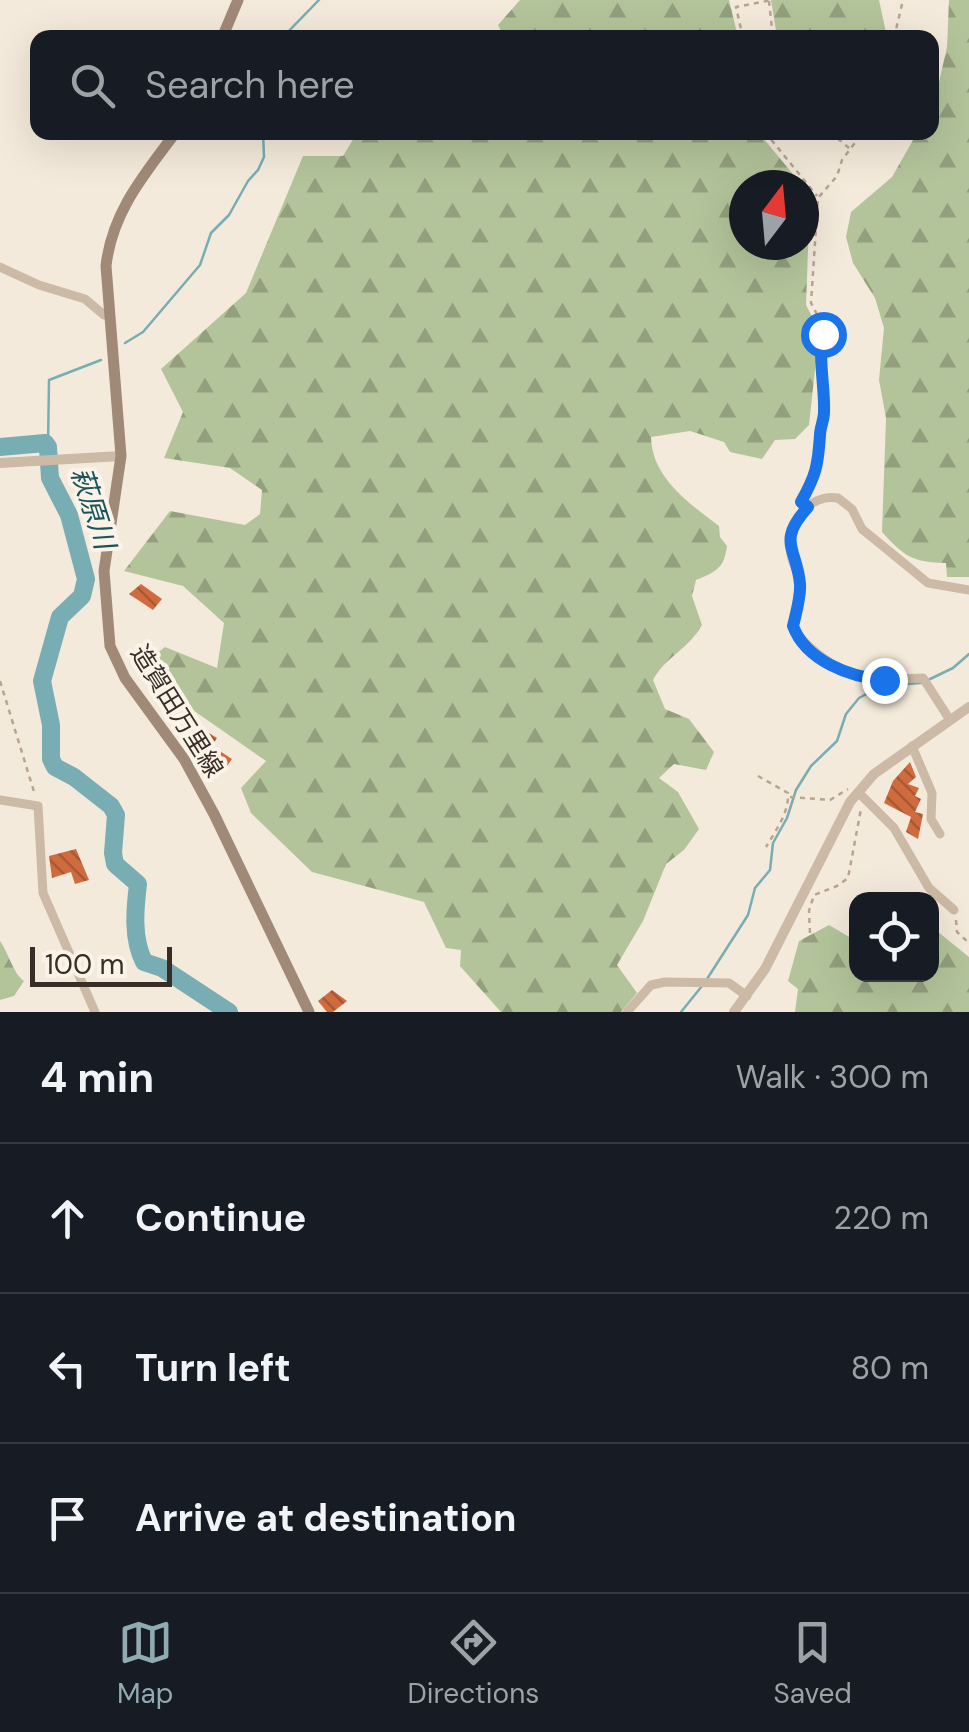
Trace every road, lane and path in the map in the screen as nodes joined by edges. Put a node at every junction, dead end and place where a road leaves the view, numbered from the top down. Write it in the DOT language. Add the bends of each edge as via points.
graph roads {
  1 [pos="238,0"];
  2 [pos="736,0"];
  3 [pos="770,0"];
  4 [pos="902,0"];
  5 [pos="736,6"];
  6 [pos="225,30"];
  7 [pos="741,30"];
  8 [pos="772,30"];
  9 [pos="896,30"];
  10 [pos="170,140"];
  11 [pos="771,140"];
  12 [pos="839,140"];
  13 [pos="857,140"];
  14 [pos="850,149"];
  15 [pos="796,170"];
  16 [pos="819,197"];
  17 [pos="814,260"];
  18 [pos="0,266"];
  19 [pos="110,315"];
  20 [pos="121,456"];
  21 [pos="0,463"];
  22 [pos="808,507"];
  23 [pos="969,590"];
  24 [pos="0,682"];
  25 [pos="969,707"];
  26 [pos="950,720"];
  27 [pos="912,746"];
  28 [pos="758,776"];
  29 [pos="858,792"];
  30 [pos="788,797"];
  31 [pos="0,800"];
  32 [pos="868,802"];
  33 [pos="38,806"];
  34 [pos="940,834"];
  35 [pos="766,847"];
  36 [pos="954,910"];
  37 [pos="810,933"];
  38 [pos="969,943"];
  39 [pos="747,996"];
  40 [pos="95,1012"];
  41 [pos="310,1012"];
  42 [pos="626,1012"];
  43 [pos="734,1012"];
  1 -- 6 [label="main road"];
  2 -- 5 [label="path"];
  3 -- 5 [label="path"];
  3 -- 8 [label="path"];
  4 -- 9 [label="path"];
  5 -- 7 [label="path"];
  10 -- 19 [label="main road, 造賀田万里線" via="135,186 108,242"];
  11 -- 15 [label="path"];
  12 -- 14 [label="path"];
  13 -- 14 [label="path"];
  14 -- 16 [label="path"];
  17 -- 22 [label="path" via="811,303 823,334 824,415 817,474 801,502"];
  18 -- 19 [label="street"];
  19 -- 20 [label="main road, 造賀田万里線"];
  20 -- 21 [label="street"];
  20 -- 41 [label="main road, 造賀田万里線" via="104,571 110,646 124,678 184,759"];
  22 -- 23 [label="street" via="830,496 846,502 862,529 928,583"];
  22 -- 26 [label="street" via="792,528 790,544 800,581 795,632 820,658 862,678 924,678"];
  24 -- 33 [label="path"];
  25 -- 26 [label="street"];
  26 -- 27 [label="street"];
  27 -- 29 [label="street"];
  27 -- 34 [label="street"];
  28 -- 30 [label="path"];
  29 -- 30 [label="path" via="846,788 830,800"];
  29 -- 32 [label="street"];
  29 -- 39 [label="street"];
  30 -- 35 [label="path"];
  31 -- 33 [label="street"];
  32 -- 36 [label="street" via="894,828 929,888"];
  32 -- 37 [label="path" via="859,810 848,878 814,895"];
  33 -- 40 [label="street" via="44,893"];
  36 -- 38 [label="path" via="957,932"];
  39 -- 42 [label="street" via="728,983 665,982 651,985"];
  39 -- 43 [label="street"];
}
